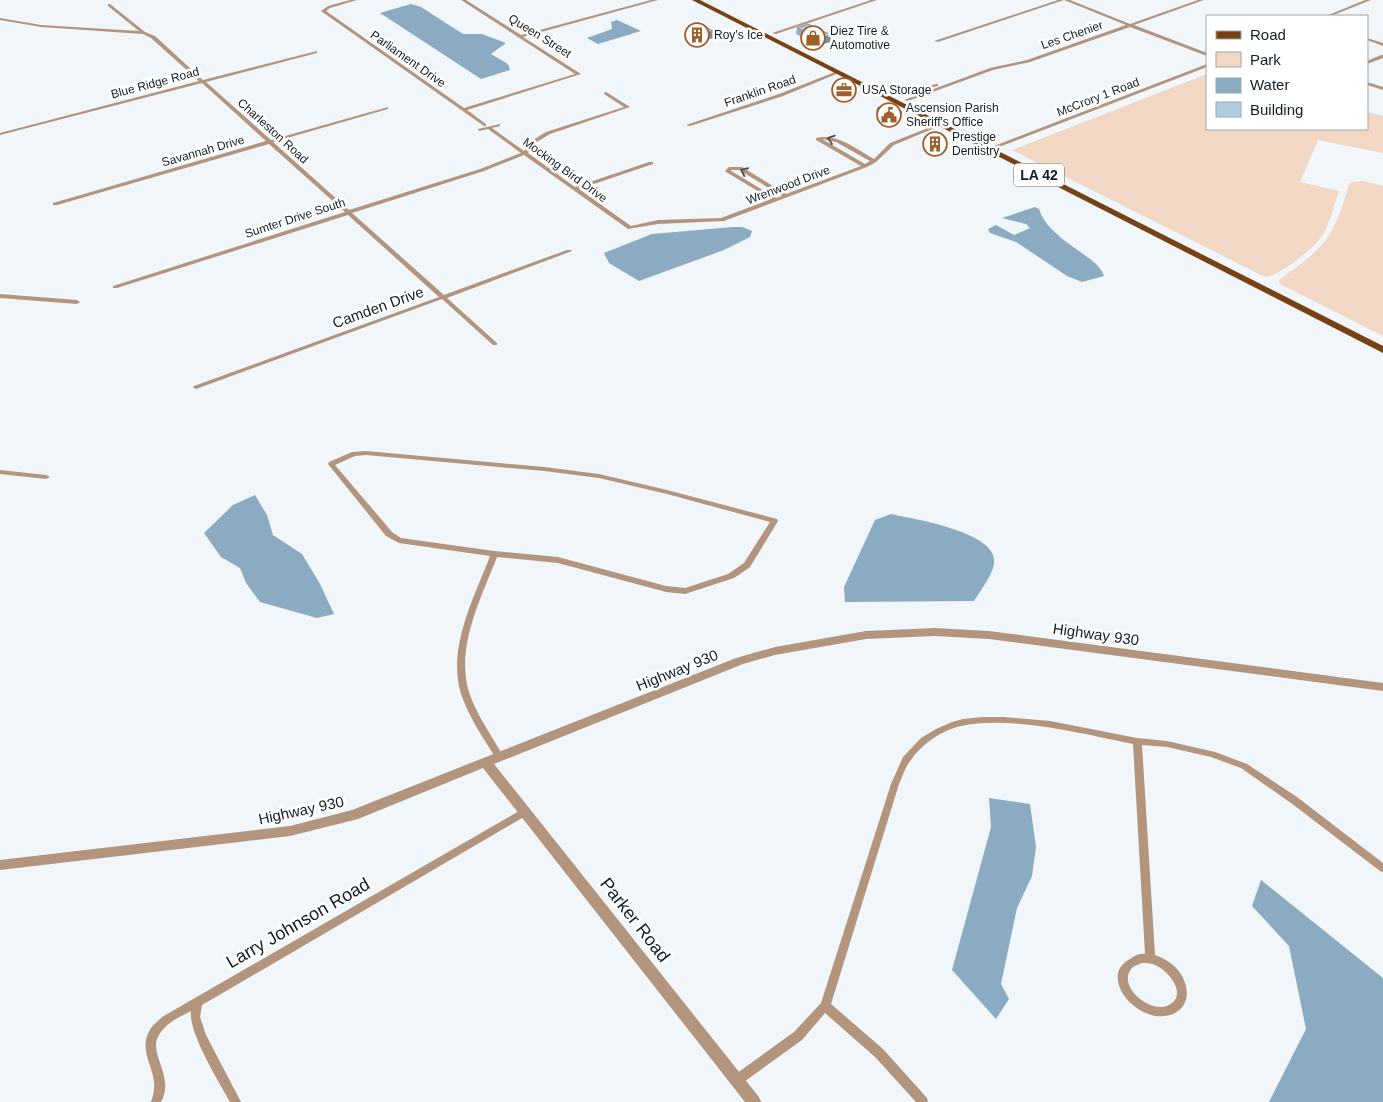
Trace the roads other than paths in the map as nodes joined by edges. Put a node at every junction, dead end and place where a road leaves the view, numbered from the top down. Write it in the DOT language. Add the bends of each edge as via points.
graph roads {
  1 [pos="355,0"];
  2 [pos="463,0"];
  3 [pos="656,0"];
  4 [pos="696,0"];
  5 [pos="703,0"];
  6 [pos="707,0"];
  7 [pos="875,0"];
  8 [pos="1062,0"];
  9 [pos="1066,0"];
  10 [pos="1202,0"];
  11 [pos="1369,0"];
  12 [pos="109,5"];
  13 [pos="722,8"];
  14 [pos="1331,15"];
  15 [pos="0,19"];
  16 [pos="744,24"];
  17 [pos="1131,25"];
  18 [pos="774,33"];
  19 [pos="145,34"];
  20 [pos="521,36"];
  21 [pos="1368,39"];
  22 [pos="936,41"];
  23 [pos="1383,45"];
  24 [pos="315,52"];
  25 [pos="1206,55"];
  26 [pos="1383,56"];
  27 [pos="1368,63"];
  28 [pos="822,65"];
  29 [pos="1206,65"];
  30 [pos="838,73"];
  31 [pos="202,81"];
  32 [pos="1368,82"];
  33 [pos="948,84"];
  34 [pos="873,86"];
  35 [pos="1383,89"];
  36 [pos="606,93"];
  37 [pos="897,96"];
  38 [pos="906,100"];
  39 [pos="386,108"];
  40 [pos="463,110"];
  41 [pos="498,125"];
  42 [pos="688,125"];
  43 [pos="940,125"];
  44 [pos="486,126"];
  45 [pos="480,130"];
  46 [pos="1,134"];
  47 [pos="270,142"];
  48 [pos="997,146"];
  49 [pos="525,153"];
  50 [pos="874,161"];
  51 [pos="651,163"];
  52 [pos="1019,165"];
  53 [pos="865,166"];
  54 [pos="1074,184"];
  55 [pos="574,189"];
  56 [pos="786,196"];
  57 [pos="776,200"];
  58 [pos="55,204"];
  59 [pos="349,213"];
  60 [pos="630,228"];
  61 [pos="569,251"];
  62 [pos="115,288"];
  63 [pos="0,296"];
  64 [pos="442,297"];
  65 [pos="77,302"];
  66 [pos="1383,341"];
  67 [pos="494,344"];
  68 [pos="1383,350"];
  69 [pos="196,387"];
  70 [pos="0,472"];
  71 [pos="46,477"];
  72 [pos="494,554"];
  73 [pos="1383,687"];
  74 [pos="1137,741"];
  75 [pos="499,756"];
  76 [pos="485,762"];
  77 [pos="526,811"];
  78 [pos="0,865"];
  79 [pos="1383,868"];
  80 [pos="1150,958"];
  81 [pos="197,1001"];
  82 [pos="824,1006"];
  83 [pos="737,1080"];
  84 [pos="156,1102"];
  85 [pos="236,1102"];
  86 [pos="754,1102"];
  87 [pos="923,1102"];
  1 -- 40 [label="street, Parliament Drive" via="323,9"];
  2 -- 20 [label="street, Queen Street"];
  3 -- 20 [label="street"];
  4 -- 16 [label="main road, LA 42"];
  5 -- 13 [label="main road"];
  6 -- 13 [label="main road, LA 42"];
  7 -- 18 [label="street"];
  8 -- 22 [label="street"];
  9 -- 17 [label="street"];
  10 -- 17 [label="street, Les Chenier"];
  11 -- 14 [label="street"];
  12 -- 19 [label="street"];
  13 -- 18 [label="main road, LA 42"];
  15 -- 19 [label="street, Charleston Road" via="41,26"];
  16 -- 18 [label="main road"];
  16 -- 28 [label="main road, LA 42"];
  17 -- 25 [label="street"];
  17 -- 33 [label="street, Les Chenier" via="1028,62 992,68"];
  18 -- 34 [label="main road, LA 42"];
  19 -- 31 [label="street, Charleston Road" via="156,38"];
  20 -- 40 [label="street, Queen Street" via="579,74"];
  21 -- 23 [label="street"];
  24 -- 31 [label="street, Blue Ridge Road"];
  26 -- 27 [label="street"];
  28 -- 30 [label="main road, LA 42"];
  28 -- 34 [label="main road"];
  29 -- 48 [label="street, McCrory 1 Road"];
  30 -- 42 [label="street, Franklin Road"];
  30 -- 43 [label="main road, LA 42"];
  31 -- 46 [label="street, Blue Ridge Road"];
  31 -- 47 [label="street, Charleston Road"];
  32 -- 35 [label="street"];
  33 -- 37 [label="street, Les Chenier" via="923,87"];
  33 -- 38 [label="street, Les Chenier"];
  34 -- 37 [label="main road, LA 42"];
  34 -- 38 [label="main road"];
  36 -- 49 [label="street" via="628,107 548,133"];
  37 -- 38 [label="main road, LA 42"];
  38 -- 48 [label="main road, LA 42"];
  39 -- 47 [label="street, Savannah Drive"];
  40 -- 44 [label="street, Parliament Drive"];
  41 -- 44 [label="street"];
  43 -- 48 [label="main road" via="987,145"];
  43 -- 50 [label="street, Wrenwood Drive" via="892,144"];
  43 -- 52 [label="main road, LA 42"];
  44 -- 45 [label="street"];
  44 -- 49 [label="street, Mocking Bird Drive"];
  47 -- 58 [label="street, Savannah Drive"];
  47 -- 59 [label="street, Charleston Road"];
  48 -- 54 [label="main road, LA 42"];
  49 -- 55 [label="street, Mocking Bird Drive"];
  49 -- 59 [label="street, Sumter Drive South"];
  50 -- 53 [label="street, Wrenwood Drive"];
  50 -- 53 [label="street, one-way" via="833,139 823,136 818,139"];
  51 -- 55 [label="street"];
  52 -- 54 [label="main road" via="1032,166"];
  52 -- 68 [label="main road, LA 42"];
  53 -- 56 [label="street, Wrenwood Drive"];
  54 -- 66 [label="main road, LA 42"];
  55 -- 60 [label="street, Mocking Bird Drive"];
  56 -- 57 [label="street, Wrenwood Drive"];
  56 -- 57 [label="street, one-way" via="740,168 728,171"];
  57 -- 60 [label="street, Wrenwood Drive" via="722,220 658,222"];
  59 -- 62 [label="street, Sumter Drive South"];
  59 -- 64 [label="street, Charleston Road"];
  61 -- 64 [label="street, Camden Drive"];
  63 -- 65 [label="street"];
  64 -- 67 [label="street, Charleston Road"];
  64 -- 69 [label="street, Camden Drive"];
  70 -- 71 [label="street"];
  72 -- 72 [label="street" via="399,540 389,534 331,464 354,454 366,453 544,469 624,481 774,521 747,566 731,576 685,591 666,589 558,560"];
  72 -- 75 [label="street" via="464,644 462,673 471,705"];
  73 -- 75 [label="street, Highway 930" via="989,635 883,634 834,640 740,660"];
  74 -- 79 [label="street" via="1212,754 1244,766"];
  74 -- 80 [label="street"];
  74 -- 82 [label="street" via="990,719 962,723 938,732 920,746 906,760 895,784"];
  75 -- 76 [label="street, Highway 930"];
  76 -- 77 [label="street, Parker Road"];
  76 -- 78 [label="street, Highway 930" via="354,815 303,828"];
  77 -- 81 [label="street, Larry Johnson Road"];
  77 -- 83 [label="street, Parker Road"];
  80 -- 80 [label="street" via="1132,961 1126,966 1123,982 1126,991 1146,1008 1170,1010 1181,999 1180,982 1168,967"];
  81 -- 84 [label="street, Larry Johnson Road" via="166,1020 153,1035 151,1054 162,1089"];
  81 -- 85 [label="street" via="195,1017 202,1037"];
  82 -- 83 [label="street" via="798,1036"];
  82 -- 87 [label="street" via="879,1053"];
  83 -- 86 [label="street, Parker Road"];
}
